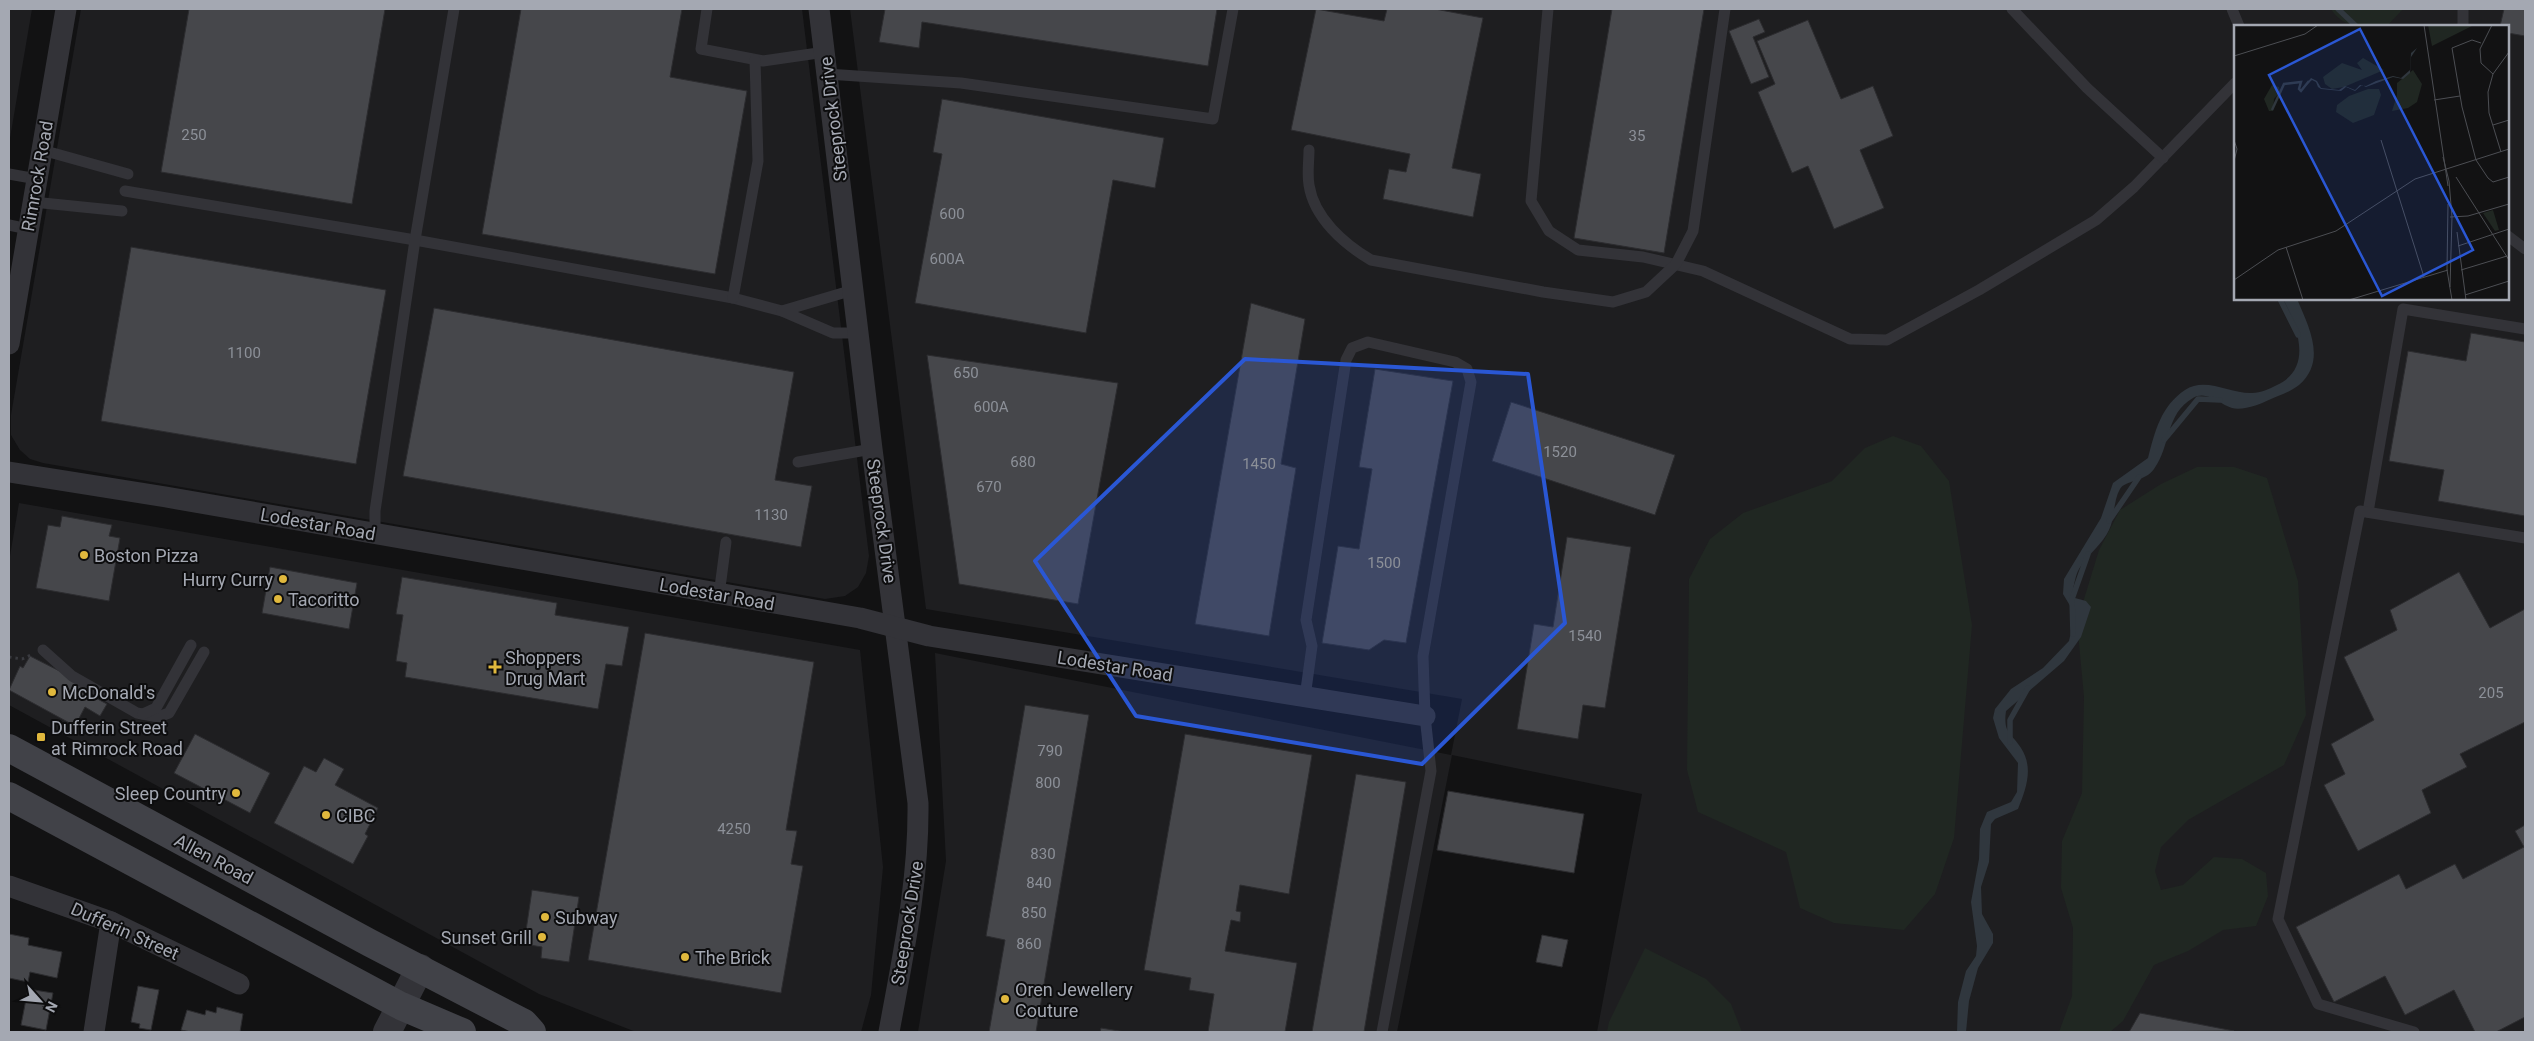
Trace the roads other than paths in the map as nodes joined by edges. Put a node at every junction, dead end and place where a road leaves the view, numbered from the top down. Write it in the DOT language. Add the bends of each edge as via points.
graph roads {
  1 [pos="66,9"];
  2 [pos="454,9"];
  3 [pos="708,9"];
  4 [pos="819,9"];
  5 [pos="1233,9"];
  6 [pos="1548,9"];
  7 [pos="1725,9"];
  8 [pos="2012,9"];
  9 [pos="2232,9"];
  10 [pos="2462,9"];
  11 [pos="2238,25"];
  12 [pos="2463,25"];
  13 [pos="825,52"];
  14 [pos="755,60"];
  15 [pos="827,74"];
  16 [pos="2234,84"];
  17 [pos="42,150"];
  18 [pos="1309,150"];
  19 [pos="2163,158"];
  20 [pos="9,174"];
  21 [pos="128,174"];
  22 [pos="37,178"];
  23 [pos="125,191"];
  24 [pos="33,202"];
  25 [pos="122,211"];
  26 [pos="18,227"];
  27 [pos="2509,237"];
  28 [pos="415,240"];
  29 [pos="2525,250"];
  30 [pos="1676,264"];
  31 [pos="853,290"];
  32 [pos="733,298"];
  33 [pos="782,311"];
  34 [pos="2525,329"];
  35 [pos="858,333"];
  36 [pos="9,344"];
  37 [pos="872,448"];
  38 [pos="798,462"];
  39 [pos="9,472"];
  40 [pos="2368,512"];
  41 [pos="375,534"];
  42 [pos="2525,538"];
  43 [pos="726,542"];
  44 [pos="719,595"];
  45 [pos="896,628"];
  46 [pos="191,645"];
  47 [pos="43,650"];
  48 [pos="204,652"];
  49 [pos="1305,697"];
  50 [pos="144,714"];
  51 [pos="1424,716"];
  52 [pos="9,748"];
  53 [pos="9,796"];
  54 [pos="9,886"];
  55 [pos="111,922"];
  56 [pos="420,968"];
  57 [pos="239,984"];
  58 [pos="401,1006"];
  59 [pos="94,1032"];
  60 [pos="387,1032"];
  61 [pos="462,1032"];
  62 [pos="532,1032"];
  63 [pos="889,1032"];
  64 [pos="1382,1032"];
  65 [pos="2414,1032"];
  1 -- 17 [label="street, Rimrock Road"];
  2 -- 28 [label="lane"];
  3 -- 14 [label="lane" via="701,49"];
  4 -- 13 [label="street, Steeprock Drive"];
  5 -- 15 [label="lane" via="1213,119 961,83"];
  6 -- 30 [label="lane" via="1530,202 1549,231 1578,250"];
  7 -- 30 [label="lane" via="1693,231"];
  8 -- 19 [label="lane" via="2087,88"];
  9 -- 11 [label="lane"];
  10 -- 12 [label="lane"];
  13 -- 14 [label="lane"];
  13 -- 15 [label="street, Steeprock Drive"];
  14 -- 32 [label="lane" via="758,161"];
  15 -- 31 [label="street, Steeprock Drive"];
  16 -- 19 [label="lane"];
  17 -- 21 [label="lane"];
  17 -- 22 [label="street, Rimrock Road"];
  18 -- 30 [label="lane" via="1309,185 1317,205 1331,229 1351,248 1371,260 1613,302 1646,292"];
  19 -- 30 [label="lane" via="2096,220 1888,340 1850,339 1703,270"];
  20 -- 22 [label="lane"];
  22 -- 24 [label="street, Rimrock Road"];
  23 -- 28 [label="lane"];
  24 -- 25 [label="lane"];
  24 -- 26 [label="street, Rimrock Road"];
  26 -- 36 [label="street, Rimrock Road"];
  27 -- 29 [label="lane"];
  28 -- 32 [label="lane"];
  28 -- 41 [label="lane" via="375,511"];
  31 -- 33 [label="lane"];
  31 -- 35 [label="street, Steeprock Drive"];
  32 -- 33 [label="lane"];
  33 -- 35 [label="lane" via="833,333"];
  34 -- 40 [label="lane" via="2403,308"];
  35 -- 37 [label="street, Steeprock Drive"];
  37 -- 38 [label="lane"];
  37 -- 45 [label="street, Steeprock Drive"];
  39 -- 41 [label="street, Lodestar Road"];
  40 -- 42 [label="lane"];
  40 -- 65 [label="lane" via="2360,510 2278,919 2318,1004"];
  41 -- 44 [label="street, Lodestar Road"];
  43 -- 44 [label="lane"];
  44 -- 45 [label="street, Lodestar Road" via="860,618"];
  45 -- 49 [label="street, Lodestar Road" via="938,638"];
  45 -- 63 [label="street, Steeprock Drive" via="918,803 919,847"];
  46 -- 50 [label="lane" via="156,708"];
  47 -- 50 [label="lane" via="72,676"];
  48 -- 50 [label="lane" via="169,713 158,717"];
  49 -- 51 [label="street, Lodestar Road"];
  49 -- 51 [label="lane" via="1312,646 1306,620 1346,360 1352,348 1368,342 1455,362 1467,369 1471,382 1423,656"];
  51 -- 64 [label="lane" via="1431,771"];
  52 -- 56 [label="main road, Allen Road"];
  53 -- 58 [label="main road"];
  54 -- 55 [label="street, Dufferin Street"];
  55 -- 57 [label="street, Dufferin Street"];
  55 -- 59 [label="street"];
  56 -- 58 [label="street"];
  56 -- 62 [label="main road" via="524,1024"];
  58 -- 60 [label="street"];
  58 -- 61 [label="main road"];
}
